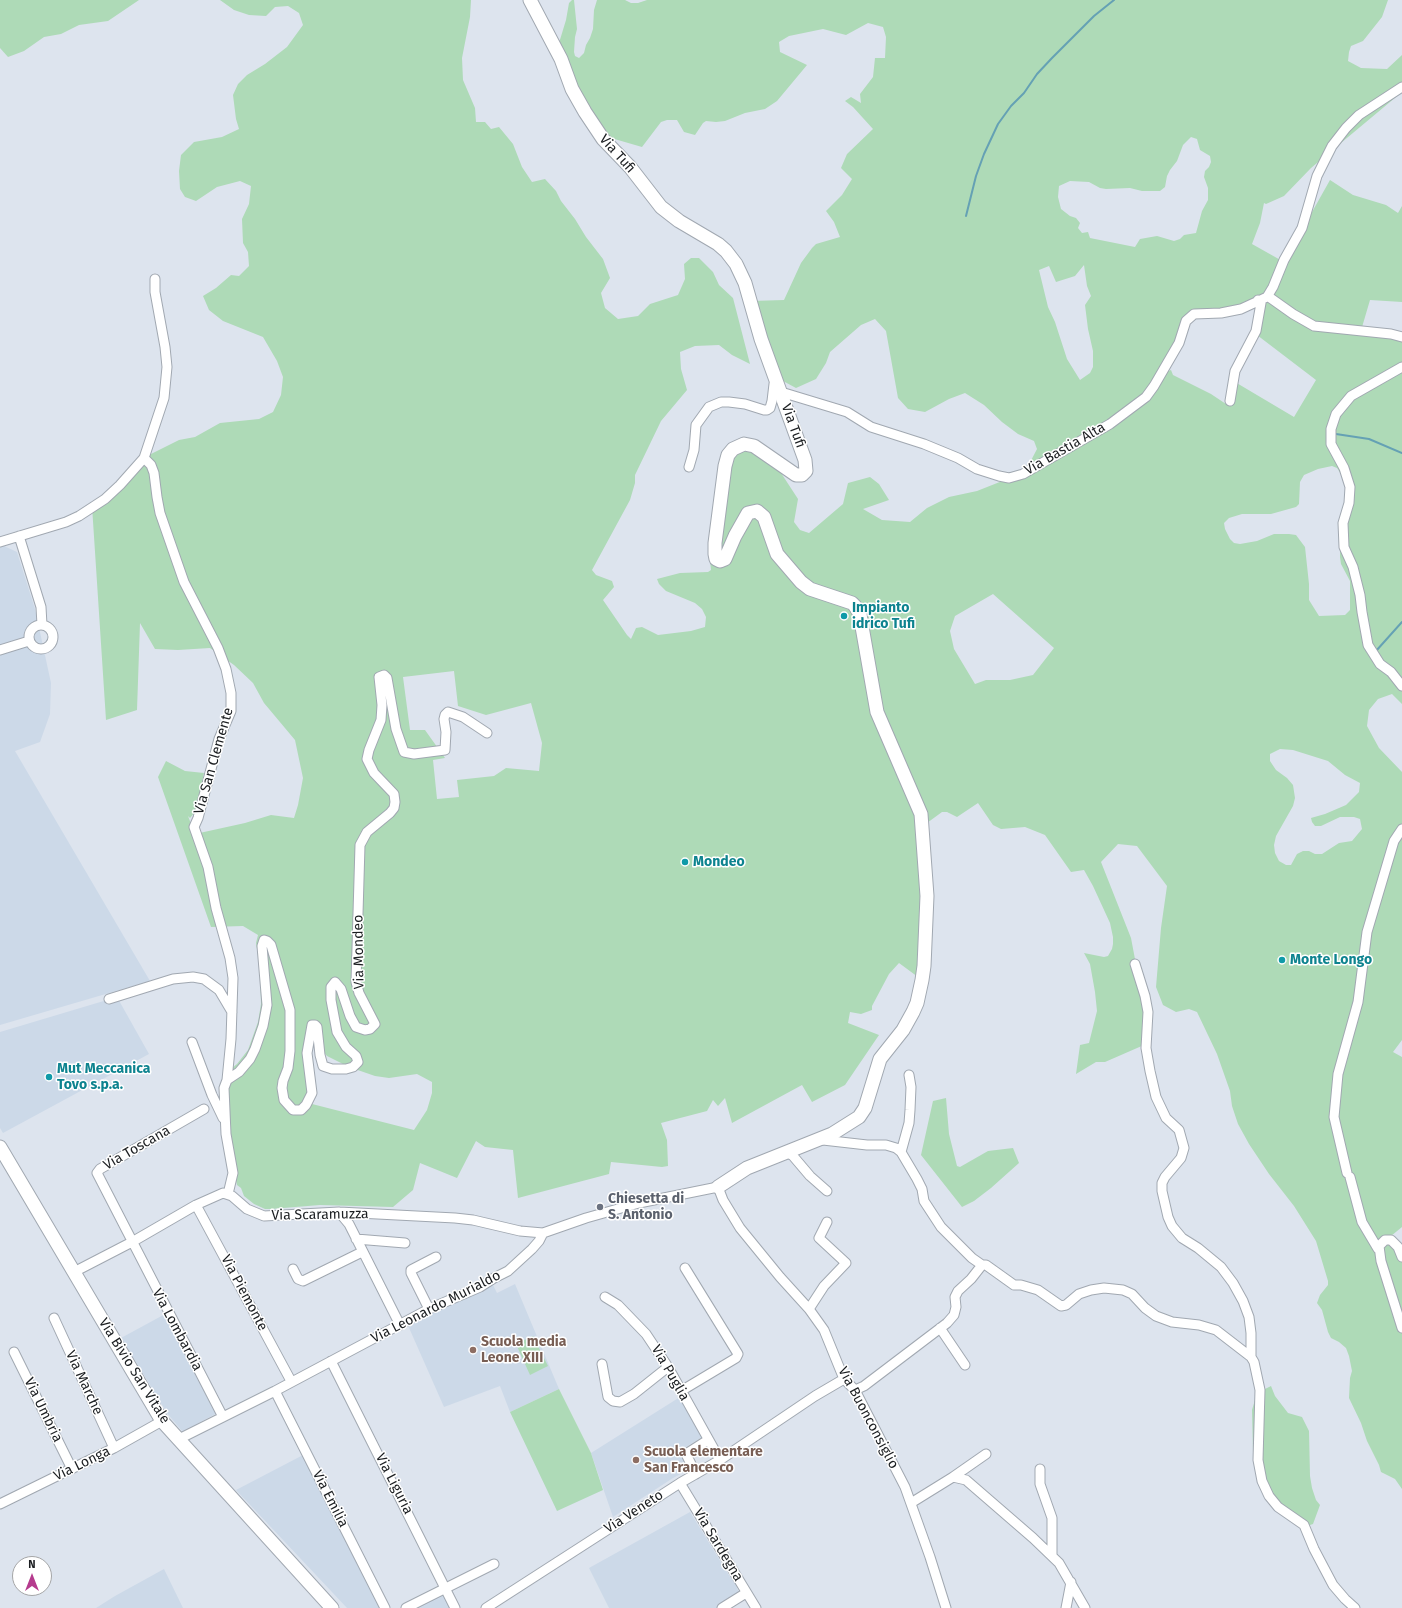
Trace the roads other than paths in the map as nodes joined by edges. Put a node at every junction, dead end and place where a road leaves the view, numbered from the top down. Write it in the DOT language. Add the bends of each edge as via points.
graph roads {
  1 [pos="530,0"];
  2 [pos="1402,86"];
  3 [pos="156,279"];
  4 [pos="1263,298"];
  5 [pos="1402,337"];
  6 [pos="1402,367"];
  7 [pos="776,379"];
  8 [pos="780,392"];
  9 [pos="1230,401"];
  10 [pos="144,458"];
  11 [pos="689,467"];
  12 [pos="19,536"];
  13 [pos="0,542"];
  14 [pos="42,624"];
  15 [pos="30,640"];
  16 [pos="0,650"];
  17 [pos="1402,686"];
  18 [pos="487,733"];
  19 [pos="1402,829"];
  20 [pos="1135,964"];
  21 [pos="109,999"];
  22 [pos="232,1012"];
  23 [pos="192,1042"];
  24 [pos="909,1075"];
  25 [pos="226,1080"];
  26 [pos="204,1109"];
  27 [pos="225,1123"];
  28 [pos="816,1141"];
  29 [pos="0,1147"];
  30 [pos="787,1152"];
  31 [pos="901,1152"];
  32 [pos="718,1188"];
  33 [pos="827,1191"];
  34 [pos="228,1194"];
  35 [pos="196,1205"];
  36 [pos="339,1212"];
  37 [pos="827,1222"];
  38 [pos="543,1233"];
  39 [pos="356,1239"];
  40 [pos="132,1242"];
  41 [pos="405,1243"];
  42 [pos="1378,1249"];
  43 [pos="362,1252"];
  44 [pos="436,1257"];
  45 [pos="1402,1257"];
  46 [pos="982,1265"];
  47 [pos="685,1268"];
  48 [pos="292,1269"];
  49 [pos="74,1272"];
  50 [pos="605,1296"];
  51 [pos="429,1309"];
  52 [pos="809,1309"];
  53 [pos="54,1318"];
  54 [pos="400,1325"];
  55 [pos="940,1328"];
  56 [pos="1402,1328"];
  57 [pos="14,1352"];
  58 [pos="1251,1357"];
  59 [pos="332,1361"];
  60 [pos="602,1364"];
  61 [pos="965,1365"];
  62 [pos="668,1367"];
  63 [pos="844,1379"];
  64 [pos="291,1381"];
  65 [pos="855,1390"];
  66 [pos="275,1391"];
  67 [pos="681,1391"];
  68 [pos="223,1417"];
  69 [pos="162,1421"];
  70 [pos="179,1440"];
  71 [pos="708,1440"];
  72 [pos="114,1448"];
  73 [pos="986,1454"];
  74 [pos="720,1460"];
  75 [pos="72,1469"];
  76 [pos="1040,1469"];
  77 [pos="696,1474"];
  78 [pos="953,1477"];
  79 [pos="680,1483"];
  80 [pos="0,1504"];
  81 [pos="911,1504"];
  82 [pos="1052,1555"];
  83 [pos="494,1564"];
  84 [pos="1071,1582"];
  85 [pos="446,1587"];
  86 [pos="315,1591"];
  87 [pos="746,1593"];
  88 [pos="324,1608"];
  89 [pos="332,1608"];
  90 [pos="386,1608"];
  91 [pos="406,1608"];
  92 [pos="455,1608"];
  93 [pos="486,1608"];
  94 [pos="722,1608"];
  95 [pos="756,1608"];
  96 [pos="946,1608"];
  97 [pos="1066,1608"];
  98 [pos="1085,1608"];
  99 [pos="1355,1608"];
  1 -- 7 [label="street, Via Tufi" via="561,59 572,89 603,139 630,167 661,207 718,244 736,264 745,283 761,340"];
  2 -- 4 [label="street" via="1358,115 1332,146 1317,176 1302,228 1284,260 1273,287"];
  3 -- 10 [label="street" via="155,292 167,367 164,398"];
  4 -- 5 [label="street" via="1269,297 1314,326"];
  4 -- 8 [label="street, Via Bastia Alta" via="1241,309 1194,314 1186,321 1179,343 1146,397 1110,424 1016,477 1003,478 924,444 871,427 847,412"];
  4 -- 9 [label="street" via="1256,331 1235,371"];
  6 -- 17 [label="street" via="1351,396 1336,414 1331,429 1331,444 1344,468 1350,487 1349,503 1343,523 1344,547 1353,567 1360,595 1368,645 1380,664 1391,672"];
  7 -- 8 [label="street, Via Tufi"];
  7 -- 11 [label="street" via="768,410 729,402 721,402 710,408 696,425 694,450"];
  8 -- 28 [label="street, Via Tufi" via="805,460 806,471 802,475 796,475 749,444 733,449 725,466 715,557 718,561 725,559 748,513 757,511 764,517 777,554 801,582 810,589 852,603 860,614 877,712 921,814 927,896 924,966 917,1003 902,1030 880,1059 865,1108 859,1117"];
  10 -- 12 [label="street" via="105,499 79,516"];
  10 -- 22 [label="street, Via San Clemente" via="151,465 154,474 160,513 184,582 218,648 230,684 231,711 219,739 194,827 208,867 230,958 233,978"];
  12 -- 13 [label="street"];
  12 -- 14 [label="street" via="41,607"];
  14 -- 15 [label="street" via="31,629"];
  14 -- 15 [label="street" via="51,630 51,644 46,648 38,648 31,644"];
  15 -- 16 [label="street"];
  18 -- 25 [label="street, Via Mondeo" via="463,717 448,712 444,720 444,751 405,753 396,729 387,678 384,675 379,677 381,720 367,759 374,773 394,794 395,802 390,814 367,832 360,845 356,982 358,993 375,1025 365,1030 356,1027 341,989 335,982 331,987 337,1032 358,1062 346,1069 323,1066 317,1027 312,1025 308,1054 312,1093 301,1110 292,1110 284,1100 282,1088 290,1050 290,1010 271,945 264,940 262,946 267,1005 262,1026 250,1059"];
  19 -- 42 [label="street" via="1394,841 1367,932 1358,1002 1338,1074 1334,1117 1362,1222"];
  20 -- 58 [label="street" via="1148,1012 1146,1048 1156,1097 1166,1118 1179,1130 1184,1148 1182,1158 1163,1180 1162,1192 1167,1214 1172,1226 1182,1238 1221,1267 1240,1294 1250,1325"];
  21 -- 22 [label="street" via="174,979 193,977 204,979 217,988"];
  22 -- 25 [label="street, Via San Clemente"];
  23 -- 27 [label="street"];
  24 -- 31 [label="street" via="909,1124"];
  25 -- 27 [label="street, Via San Clemente"];
  26 -- 40 [label="street, Via Toscana" via="97,1171 97,1176"];
  27 -- 34 [label="street, Via San Clemente" via="233,1173"];
  28 -- 30 [label="street"];
  28 -- 31 [label="street" via="886,1145"];
  29 -- 49 [label="street, Via Bivio San Vitale"];
  30 -- 32 [label="street" via="747,1168"];
  30 -- 33 [label="street"];
  31 -- 46 [label="street" via="937,1222"];
  32 -- 38 [label="street" via="639,1203"];
  32 -- 52 [label="street, Via Buonconsiglio" via="740,1228"];
  34 -- 35 [label="street" via="218,1194"];
  34 -- 36 [label="street, Via Scaramuzza" via="247,1209 264,1216"];
  35 -- 40 [label="street"];
  35 -- 64 [label="street, Via Piemonte"];
  36 -- 38 [label="street, Via Scaramuzza" via="467,1219 520,1231"];
  36 -- 39 [label="street" via="349,1224"];
  37 -- 52 [label="street" via="819,1238 846,1263 824,1286"];
  38 -- 51 [label="street, Via Leonardo Murialdo" via="532,1249 508,1271 480,1287"];
  39 -- 41 [label="street"];
  39 -- 43 [label="street"];
  40 -- 49 [label="street"];
  40 -- 68 [label="street, Via Lombardia"];
  42 -- 45 [label="street" via="1383,1242 1391,1240 1398,1247"];
  42 -- 56 [label="street"];
  43 -- 48 [label="street" via="303,1281 298,1279"];
  43 -- 54 [label="street"];
  44 -- 51 [label="street" via="411,1270"];
  46 -- 55 [label="street" via="958,1291 954,1315"];
  46 -- 58 [label="street" via="990,1267 1014,1285 1032,1287 1043,1292 1062,1306 1079,1294 1091,1290 1108,1288 1127,1292 1135,1296 1154,1315 1172,1322 1213,1329"];
  47 -- 67 [label="street" via="738,1354 736,1358"];
  49 -- 69 [label="street, Via Bivio San Vitale"];
  50 -- 62 [label="street, Via Puglia" via="622,1308 646,1334"];
  51 -- 54 [label="street, Via Leonardo Murialdo"];
  52 -- 63 [label="street, Via Buonconsiglio" via="824,1330"];
  53 -- 72 [label="street, Via Marche"];
  54 -- 59 [label="street, Via Leonardo Murialdo"];
  55 -- 61 [label="street"];
  55 -- 65 [label="street" via="864,1386"];
  57 -- 75 [label="street, Via Umbria"];
  58 -- 99 [label="street" via="1260,1390 1258,1460 1262,1481 1278,1507 1304,1525 1333,1585"];
  59 -- 64 [label="street, Via Leonardo Murialdo"];
  59 -- 85 [label="street, Via Liguria"];
  60 -- 62 [label="street" via="608,1397 620,1402"];
  62 -- 67 [label="street, Via Puglia"];
  63 -- 65 [label="street, Via Buonconsiglio"];
  63 -- 74 [label="street, Via Veneto"];
  64 -- 66 [label="street, Via Leonardo Murialdo"];
  65 -- 81 [label="street, Via Buonconsiglio" via="899,1475"];
  66 -- 68 [label="street, Via Leonardo Murialdo"];
  66 -- 90 [label="street, Via Emilia"];
  67 -- 71 [label="street, Via Puglia"];
  68 -- 70 [label="street, Via Leonardo Murialdo"];
  69 -- 70 [label="street, Via Bivio San Vitale"];
  69 -- 72 [label="street, Via Longa"];
  70 -- 86 [label="street, Via Bivio San Vitale"];
  71 -- 74 [label="street, Via Puglia"];
  71 -- 77 [label="street" via="686,1454"];
  72 -- 75 [label="street, Via Longa"];
  73 -- 78 [label="street"];
  74 -- 77 [label="street, Via Veneto"];
  75 -- 80 [label="street, Via Longa"];
  76 -- 82 [label="street" via="1040,1484 1052,1518"];
  77 -- 79 [label="street, Via Veneto"];
  78 -- 81 [label="street"];
  78 -- 82 [label="street" via="970,1483"];
  79 -- 87 [label="street, Via Sardegna"];
  79 -- 93 [label="street, Via Veneto"];
  81 -- 96 [label="street, Via Buonconsiglio"];
  82 -- 84 [label="street"];
  83 -- 85 [label="street"];
  84 -- 97 [label="street"];
  84 -- 98 [label="street"];
  85 -- 91 [label="street"];
  85 -- 92 [label="street, Via Liguria"];
  86 -- 88 [label="street, Via Bivio San Vitale"];
  86 -- 89 [label="street, Via Bivio San Vitale"];
  87 -- 94 [label="street"];
  87 -- 95 [label="street, Via Sardegna"];
}
